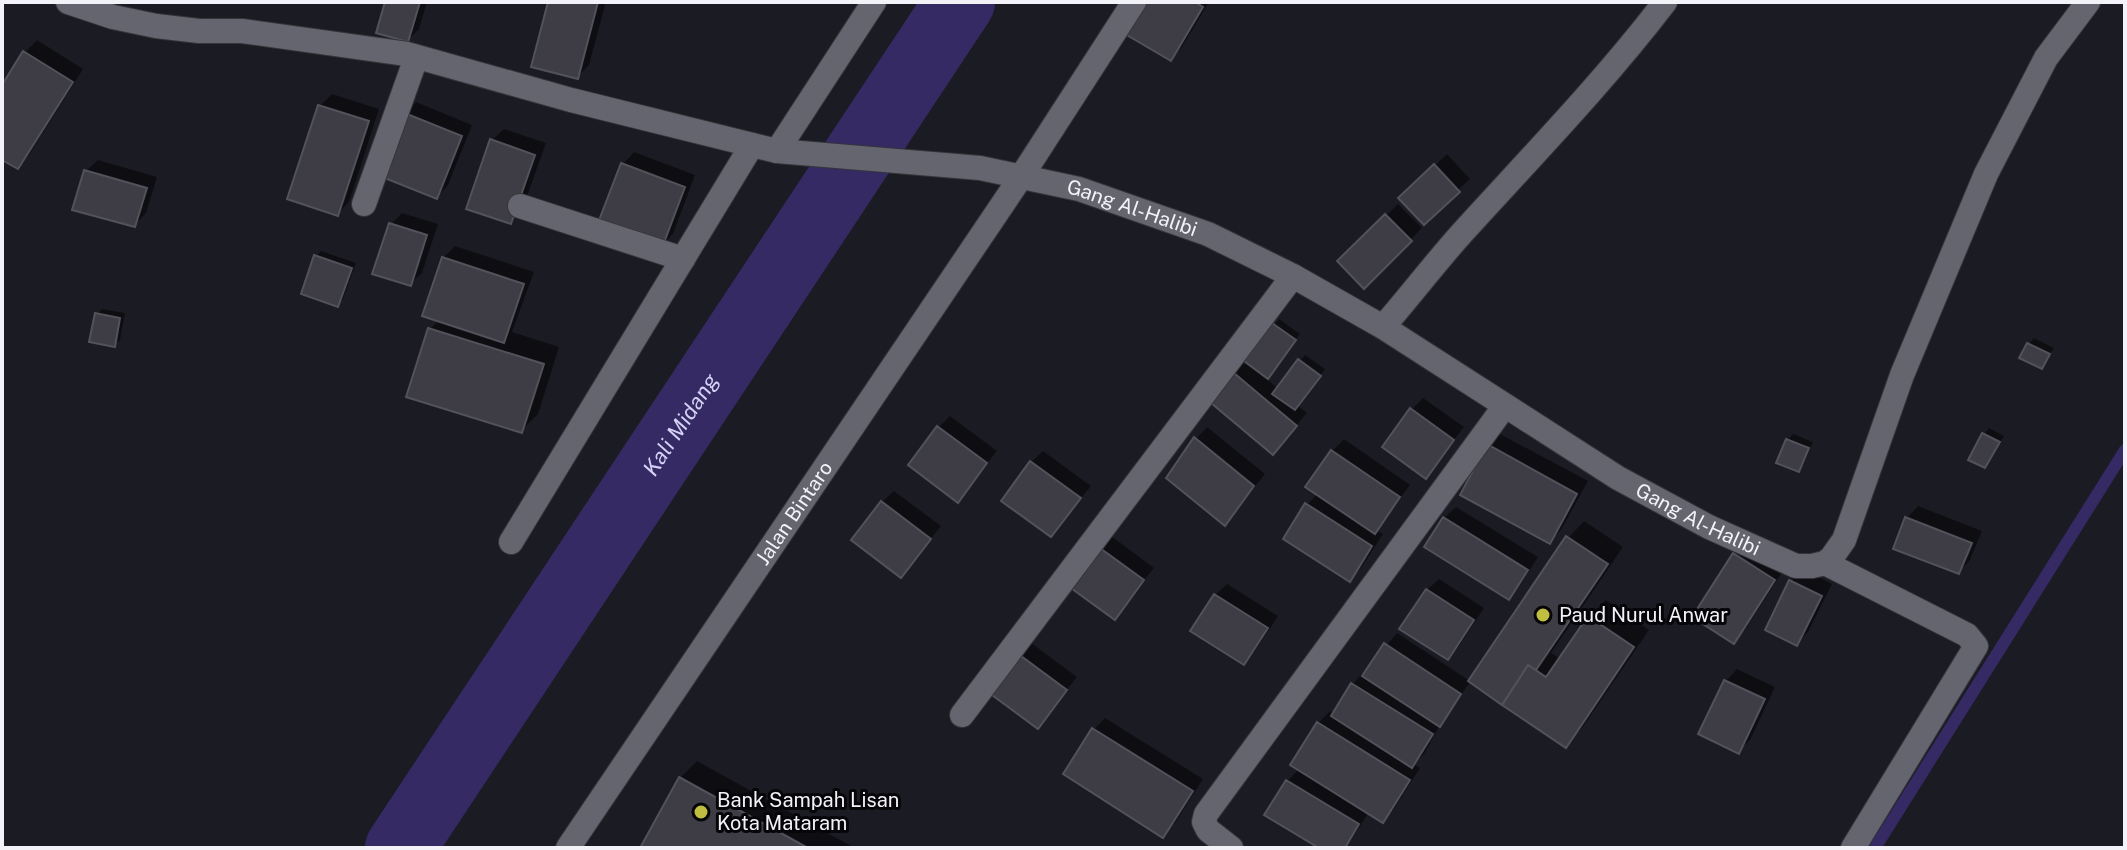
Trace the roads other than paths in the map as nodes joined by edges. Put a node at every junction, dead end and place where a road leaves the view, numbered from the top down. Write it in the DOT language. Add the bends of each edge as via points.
graph roads {
  1 [pos="68,2"];
  2 [pos="874,2"];
  3 [pos="1134,2"];
  4 [pos="1665,2"];
  5 [pos="2088,2"];
  6 [pos="416,58"];
  7 [pos="752,145"];
  8 [pos="777,151"];
  9 [pos="1021,177"];
  10 [pos="364,204"];
  11 [pos="520,206"];
  12 [pos="683,259"];
  13 [pos="1293,276"];
  14 [pos="1383,327"];
  15 [pos="1504,407"];
  16 [pos="511,542"];
  17 [pos="1825,563"];
  18 [pos="962,715"];
  19 [pos="568,848"];
  20 [pos="1231,848"];
  21 [pos="1853,848"];
  1 -- 6 [label="street, Gang Al-Halibi" via="156,26 242,31"];
  2 -- 8 [label="street"];
  3 -- 9 [label="street, Jalan Bintaro"];
  4 -- 14 [label="street"];
  5 -- 17 [label="street" via="2046,58 1986,174 1902,375 1844,540"];
  6 -- 7 [label="street, Gang Al-Halibi"];
  6 -- 10 [label="street"];
  7 -- 8 [label="street, Gang Al-Halibi"];
  7 -- 12 [label="street"];
  8 -- 9 [label="street, Gang Al-Halibi" via="980,168"];
  9 -- 13 [label="street, Gang Al-Halibi" via="1143,210 1208,234"];
  9 -- 19 [label="street, Jalan Bintaro"];
  11 -- 12 [label="street"];
  12 -- 16 [label="street"];
  13 -- 14 [label="street, Gang Al-Halibi"];
  13 -- 18 [label="street"];
  14 -- 15 [label="street, Gang Al-Halibi"];
  15 -- 17 [label="street, Gang Al-Halibi" via="1709,527 1796,566"];
  15 -- 20 [label="street" via="1206,814 1208,830"];
  17 -- 21 [label="street" via="1967,635 1976,646"];
}
